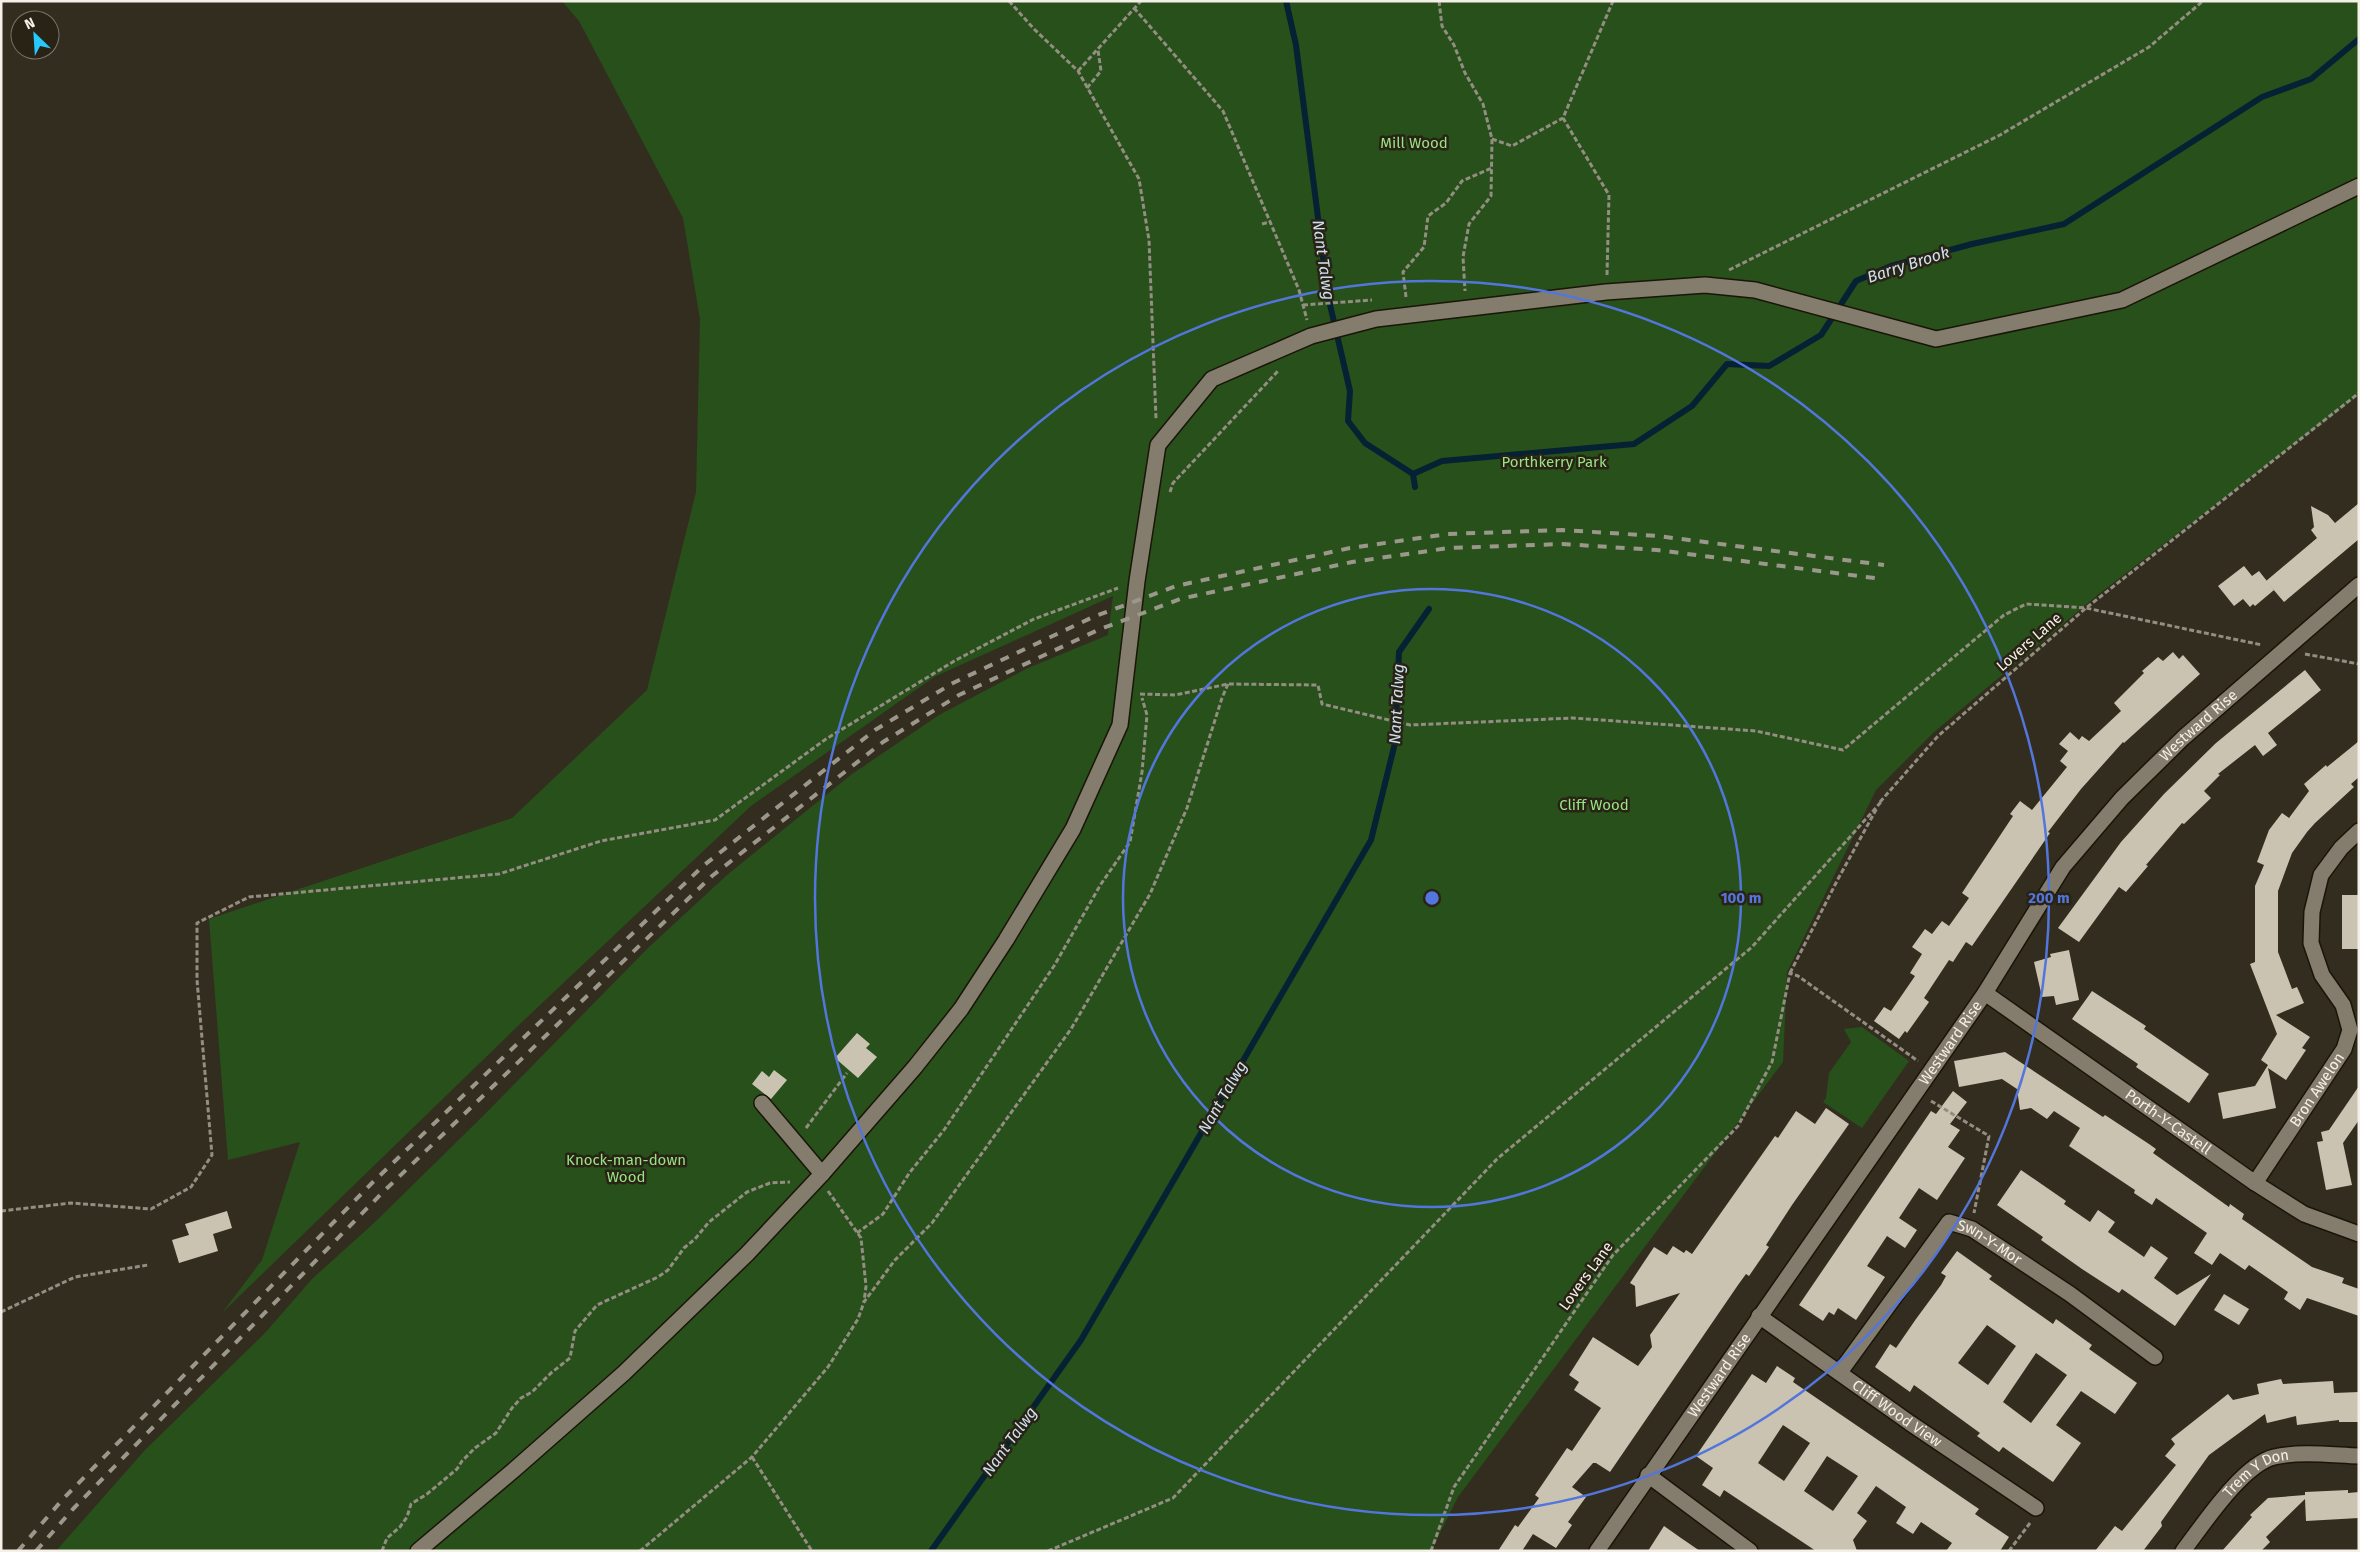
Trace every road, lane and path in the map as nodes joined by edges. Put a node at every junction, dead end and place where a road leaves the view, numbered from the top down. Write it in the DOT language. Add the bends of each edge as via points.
graph roads {
  1 [pos="1009,1"];
  2 [pos="1142,1"];
  3 [pos="1439,1"];
  4 [pos="1613,1"];
  5 [pos="2203,1"];
  6 [pos="1134,8"];
  7 [pos="1098,50"];
  8 [pos="1078,72"];
  9 [pos="1087,88"];
  10 [pos="1563,118"];
  11 [pos="1492,140"];
  12 [pos="1492,168"];
  13 [pos="2359,186"];
  14 [pos="1270,222"];
  15 [pos="1262,224"];
  16 [pos="1706,285"];
  17 [pos="1606,292"];
  18 [pos="1341,304"];
  19 [pos="1303,305"];
  20 [pos="1467,309"];
  21 [pos="1407,316"];
  22 [pos="1317,334"];
  23 [pos="2359,393"];
  24 [pos="1158,445"];
  25 [pos="1137,581"];
  26 [pos="2359,585"];
  27 [pos="2086,608"];
  28 [pos="2284,650"];
  29 [pos="2359,664"];
  30 [pos="1228,684"];
  31 [pos="1125,693"];
  32 [pos="1881,802"];
  33 [pos="2359,831"];
  34 [pos="1790,973"];
  35 [pos="1985,993"];
  36 [pos="2354,1030"];
  37 [pos="1931,1070"];
  38 [pos="847,1073"];
  39 [pos="762,1103"];
  40 [pos="1946,1109"];
  41 [pos="794,1142"];
  42 [pos="820,1176"];
  43 [pos="2255,1183"];
  44 [pos="1,1211"];
  45 [pos="1972,1229"];
  46 [pos="2359,1234"];
  47 [pos="148,1265"];
  48 [pos="864,1302"];
  49 [pos="1,1312"];
  50 [pos="1759,1316"];
  51 [pos="2155,1357"];
  52 [pos="1840,1372"];
  53 [pos="2359,1456"];
  54 [pos="752,1457"];
  55 [pos="1648,1475"];
  56 [pos="2036,1508"];
  57 [pos="382,1551"];
  58 [pos="418,1551"];
  59 [pos="640,1551"];
  60 [pos="812,1551"];
  61 [pos="1048,1551"];
  62 [pos="1431,1551"];
  63 [pos="1597,1551"];
  64 [pos="1750,1551"];
  65 [pos="2009,1551"];
  66 [pos="2183,1551"];
  1 -- 8 [label="path"];
  2 -- 6 [label="path"];
  3 -- 11 [label="path" via="1442,26 1483,104"];
  4 -- 10 [label="path"];
  5 -- 16 [label="path" via="2149,47 2000,136 1726,271"];
  6 -- 7 [label="path"];
  6 -- 14 [label="path" via="1224,111"];
  7 -- 8 [label="path"];
  7 -- 9 [label="path" via="1101,71"];
  8 -- 9 [label="path"];
  9 -- 24 [label="path" via="1139,179 1149,240"];
  10 -- 11 [label="path" via="1512,146"];
  10 -- 17 [label="path" via="1609,195"];
  11 -- 12 [label="path"];
  12 -- 20 [label="path" via="1490,196 1470,224 1463,257"];
  12 -- 21 [label="path" via="1462,181 1446,203 1428,216 1424,247 1403,272"];
  13 -- 16 [label="street" via="2122,300 1936,339 1756,290"];
  14 -- 15 [label="path"];
  14 -- 19 [label="path"];
  16 -- 17 [label="street"];
  17 -- 20 [label="street"];
  18 -- 19 [label="path"];
  19 -- 22 [label="path"];
  20 -- 21 [label="street"];
  21 -- 22 [label="street" via="1376,319"];
  22 -- 24 [label="street" via="1212,379"];
  23 -- 27 [label="path, Lovers Lane"];
  24 -- 25 [label="street"];
  25 -- 31 [label="street"];
  25 -- 44 [label="path" via="1034,619 956,660 826,739 715,820 601,841 499,874 250,898 197,923 197,980 212,1155 191,1187 152,1209 71,1203"];
  26 -- 28 [label="street, Westward Rise"];
  27 -- 28 [label="path"];
  27 -- 30 [label="path" via="2026,604 2004,615 1842,750 1756,731 1573,718 1410,725 1322,704 1318,685"];
  27 -- 32 [label="path, Lovers Lane" via="1938,736"];
  28 -- 29 [label="path"];
  28 -- 35 [label="street, Westward Rise" via="2183,738 2122,798 2063,867"];
  30 -- 31 [label="path" via="1174,695"];
  30 -- 48 [label="path" via="1187,808 1150,894 1076,1021 932,1223 895,1260"];
  31 -- 42 [label="street" via="1120,725 1073,829 1006,940 956,1016"];
  32 -- 34 [label="path, Lovers Lane"];
  32 -- 61 [label="path" via="1752,947 1497,1159 1173,1498"];
  33 -- 36 [label="street, Bron Awelon" via="2341,848 2321,875 2312,912 2310,943 2322,975 2343,1004"];
  34 -- 37 [label="path"];
  34 -- 62 [label="path, Lovers Lane" via="1772,1062 1738,1126 1613,1255 1454,1487"];
  35 -- 37 [label="street, Westward Rise"];
  35 -- 43 [label="street, Porth-Y-Castell"];
  36 -- 43 [label="street, Bron Awelon"];
  37 -- 50 [label="street, Westward Rise"];
  38 -- 41 [label="path"];
  39 -- 41 [label="street"];
  40 -- 45 [label="path" via="1989,1136"];
  41 -- 42 [label="street"];
  42 -- 48 [label="path" via="861,1238 866,1286"];
  42 -- 57 [label="path" via="770,1183 747,1192 709,1222 668,1270 597,1305 575,1331 570,1358 532,1392 520,1398 496,1433 411,1504 407,1517 387,1538"];
  42 -- 58 [label="street" via="747,1254 624,1373"];
  43 -- 46 [label="street, Porth-Y-Castell" via="2304,1214"];
  45 -- 51 [label="street, Swn-Y-Mor" via="2070,1294"];
  45 -- 52 [label="street, Swn-Y-Mor" via="1949,1222"];
  47 -- 49 [label="path" via="75,1277"];
  48 -- 54 [label="path" via="858,1319 828,1367"];
  50 -- 52 [label="street, Cliff Wood View"];
  50 -- 55 [label="street, Westward Rise"];
  52 -- 56 [label="street, Cliff Wood View"];
  53 -- 66 [label="street, Trem Y Don" via="2303,1454 2272,1458 2240,1478"];
  54 -- 59 [label="path"];
  54 -- 60 [label="path"];
  55 -- 63 [label="street, Westward Rise"];
  55 -- 64 [label="street"];
  56 -- 65 [label="path" via="2038,1513"];
}
